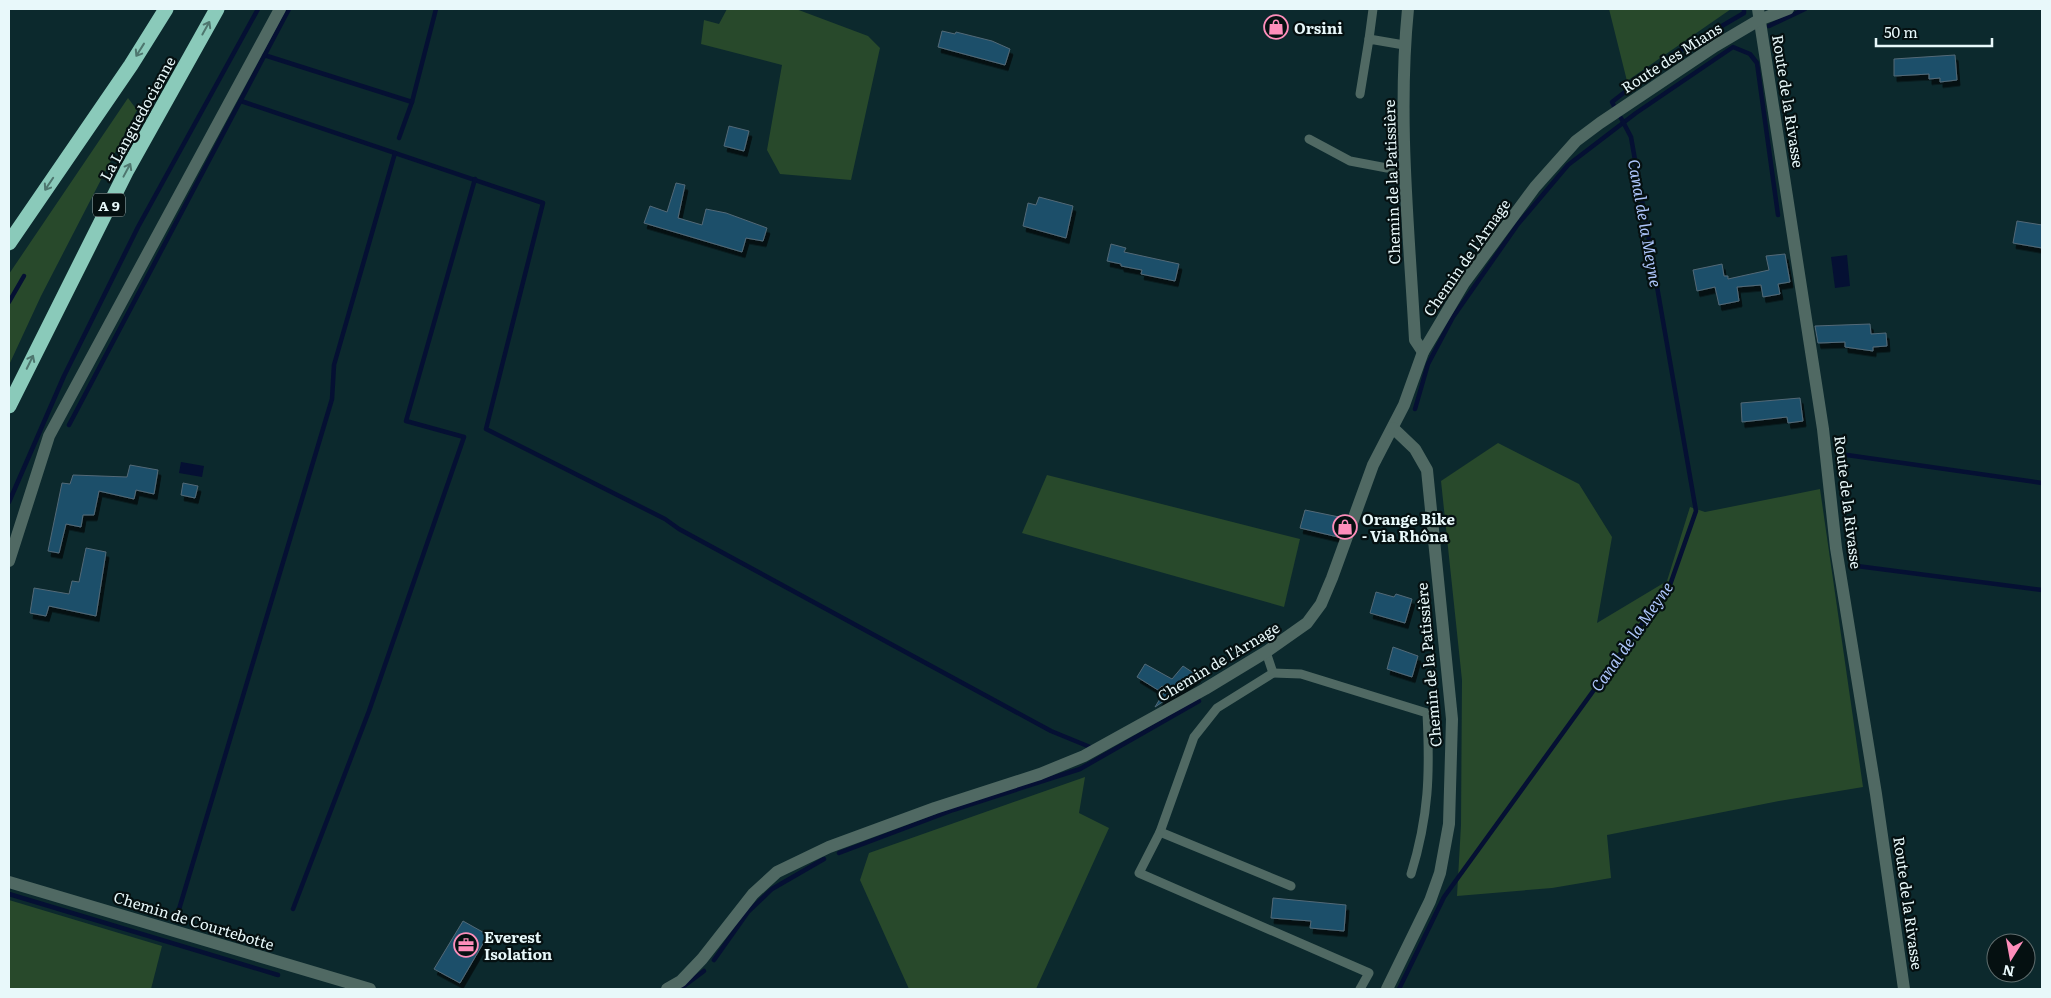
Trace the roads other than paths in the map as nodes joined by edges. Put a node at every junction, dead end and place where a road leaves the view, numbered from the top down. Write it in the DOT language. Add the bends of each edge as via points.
graph roads {
  1 [pos="166,9"];
  2 [pos="217,9"];
  3 [pos="280,9"];
  4 [pos="1373,9"];
  5 [pos="1408,9"];
  6 [pos="1788,9"];
  7 [pos="1759,14"];
  8 [pos="1369,39"];
  9 [pos="1404,45"];
  10 [pos="1360,94"];
  11 [pos="1309,138"];
  12 [pos="1576,141"];
  13 [pos="1406,168"];
  14 [pos="9,243"];
  15 [pos="1423,352"];
  16 [pos="9,406"];
  17 [pos="1393,428"];
  18 [pos="9,561"];
  19 [pos="1266,652"];
  20 [pos="1273,673"];
  21 [pos="1160,832"];
  22 [pos="1411,874"];
  23 [pos="9,882"];
  24 [pos="1291,886"];
  25 [pos="370,989"];
  26 [pos="667,989"];
  27 [pos="1360,989"];
  28 [pos="1387,989"];
  29 [pos="1904,989"];
  1 -- 14 [label="highway, La Languedocienne, one-way"];
  16 -- 2 [label="highway, La Languedocienne / A 9, one-way" via="122,179"];
  3 -- 18 [label="street" via="49,436"];
  4 -- 8 [label="lane"];
  5 -- 9 [label="street, Chemin de la Patissière"];
  6 -- 7 [label="street, Route des Mians"];
  7 -- 12 [label="street, Route des Mians"];
  7 -- 29 [label="street, Route de la Rivasse"];
  8 -- 9 [label="lane"];
  8 -- 10 [label="lane"];
  9 -- 13 [label="street, Chemin de la Patissière"];
  11 -- 13 [label="lane" via="1350,161"];
  12 -- 15 [label="street, Chemin de l'Arnage" via="1535,187 1464,283"];
  13 -- 15 [label="street, Chemin de la Patissière" via="1415,340"];
  15 -- 17 [label="street, Chemin de l'Arnage"];
  17 -- 19 [label="street, Chemin de l'Arnage" via="1373,465 1321,604 1308,623"];
  17 -- 28 [label="street, Chemin de la Patissière" via="1415,449 1427,470 1452,738 1449,824 1440,873 1430,901"];
  19 -- 20 [label="lane"];
  19 -- 26 [label="street, Chemin de l'Arnage" via="1084,756 829,847 777,872 753,894 702,959 681,981"];
  20 -- 21 [label="lane" via="1217,708 1194,737"];
  20 -- 22 [label="lane" via="1301,674 1427,713 1430,773 1422,838"];
  21 -- 24 [label="lane"];
  21 -- 27 [label="lane" via="1139,873 1369,973"];
  23 -- 25 [label="street, Chemin de Courtebotte"];
}
